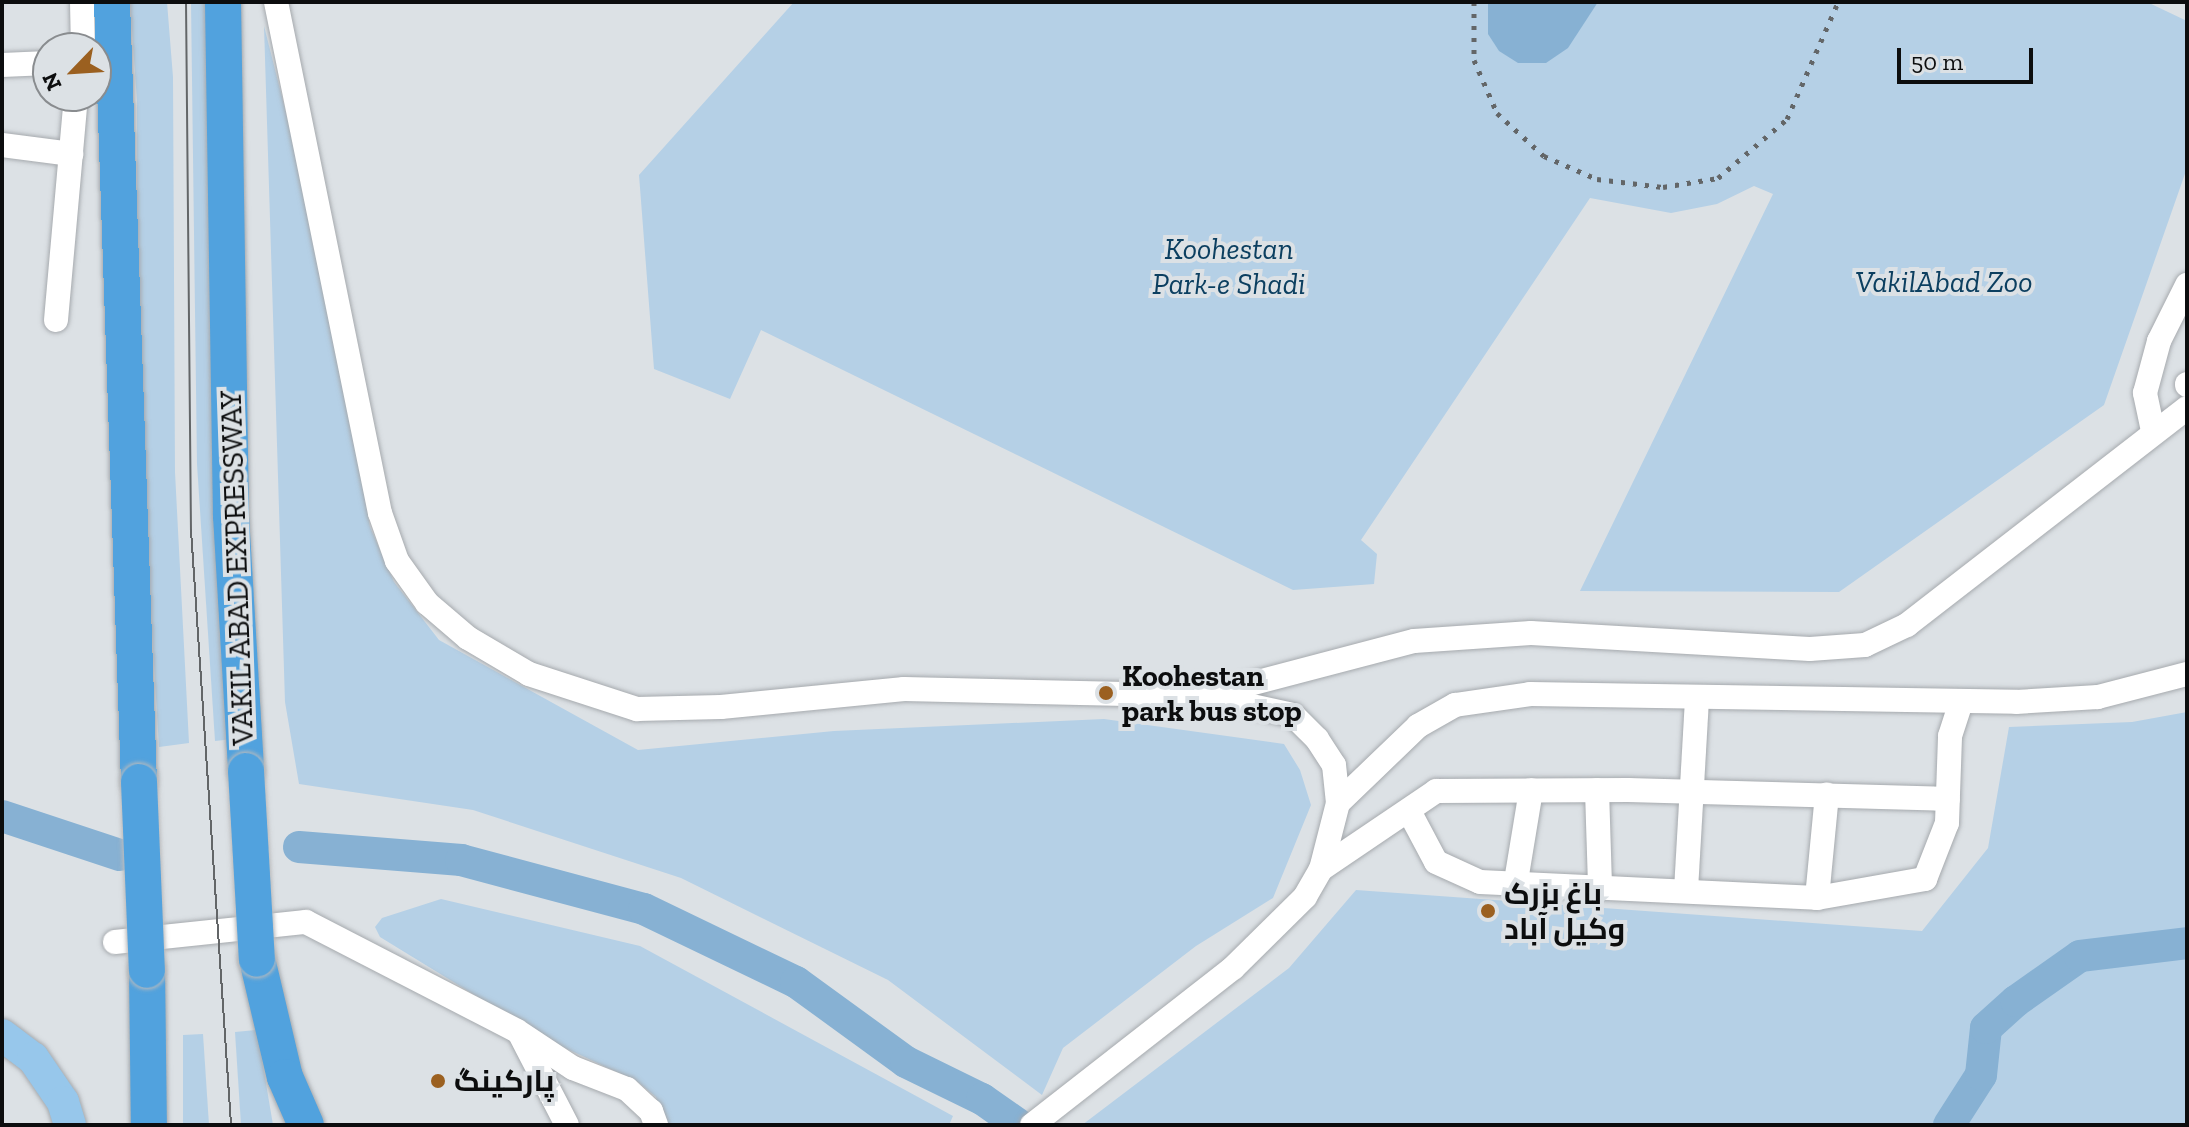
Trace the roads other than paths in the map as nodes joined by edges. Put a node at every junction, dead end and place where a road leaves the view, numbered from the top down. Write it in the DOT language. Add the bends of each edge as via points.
graph roads {
  1 [pos="82,2"];
  2 [pos="112,2"];
  3 [pos="223,2"];
  4 [pos="276,2"];
  5 [pos="83,32"];
  6 [pos="32,64"];
  7 [pos="2,65"];
  8 [pos="75,112"];
  9 [pos="2,145"];
  10 [pos="71,154"];
  11 [pos="2187,285"];
  12 [pos="56,320"];
  13 [pos="2187,408"];
  14 [pos="2153,431"];
  15 [pos="2187,674"];
  16 [pos="1206,696"];
  17 [pos="1697,698"];
  18 [pos="1961,702"];
  19 [pos="1531,790"];
  20 [pos="1597,790"];
  21 [pos="1692,791"];
  22 [pos="1827,794"];
  23 [pos="1948,799"];
  24 [pos="1338,803"];
  25 [pos="1410,813"];
  26 [pos="1321,869"];
  27 [pos="1516,881"];
  28 [pos="1600,887"];
  29 [pos="1686,890"];
  30 [pos="1817,898"];
  31 [pos="115,942"];
  32 [pos="517,1031"];
  33 [pos="2,1035"];
  34 [pos="149,1046"];
  35 [pos="573,1068"];
  36 [pos="552,1099"];
  37 [pos="1036,1122"];
  38 [pos="70,1125"];
  39 [pos="131,1125"];
  40 [pos="149,1125"];
  41 [pos="306,1125"];
  42 [pos="567,1125"];
  43 [pos="656,1125"];
  1 -- 5 [label="street"];
  2 -- 34 [label="highway, bridge"];
  3 -- 41 [label="highway, VAKIL ABAD EXPRESSWAY, bridge" via="231,516 257,959 285,1077"];
  4 -- 16 [label="street" via="380,513 397,561 427,603 468,638 529,674 637,709 721,707 904,689"];
  6 -- 7 [label="street"];
  8 -- 10 [label="street"];
  9 -- 10 [label="street"];
  10 -- 12 [label="street"];
  11 -- 14 [label="street" via="2159,341 2145,393"];
  13 -- 14 [label="street"];
  14 -- 16 [label="street" via="1907,625 1865,645 1810,649 1531,633 1414,641"];
  15 -- 18 [label="street" via="2098,697"];
  16 -- 24 [label="street" via="1293,715 1334,765"];
  17 -- 18 [label="street"];
  17 -- 21 [label="street"];
  17 -- 24 [label="street" via="1530,694 1455,705 1418,726"];
  18 -- 23 [label="street" via="1950,736"];
  19 -- 20 [label="street"];
  19 -- 25 [label="street" via="1436,791"];
  19 -- 27 [label="street"];
  20 -- 21 [label="street"];
  20 -- 28 [label="street"];
  21 -- 22 [label="street"];
  21 -- 29 [label="street"];
  22 -- 23 [label="street"];
  22 -- 30 [label="street"];
  23 -- 30 [label="street" via="1947,823 1925,879"];
  24 -- 26 [label="street"];
  25 -- 26 [label="street"];
  25 -- 27 [label="street" via="1436,862 1480,882"];
  26 -- 37 [label="street" via="1305,897 1233,968"];
  27 -- 28 [label="street"];
  28 -- 29 [label="street"];
  29 -- 30 [label="street"];
  31 -- 32 [label="street" via="306,922"];
  32 -- 35 [label="street"];
  32 -- 36 [label="street"];
  33 -- 38 [label="main road" via="33,1058 63,1102"];
  34 -- 39 [label="highway"];
  34 -- 40 [label="highway"];
  35 -- 36 [label="street" via="555,1077"];
  35 -- 43 [label="street" via="627,1089 651,1111"];
  36 -- 42 [label="street"];
}
